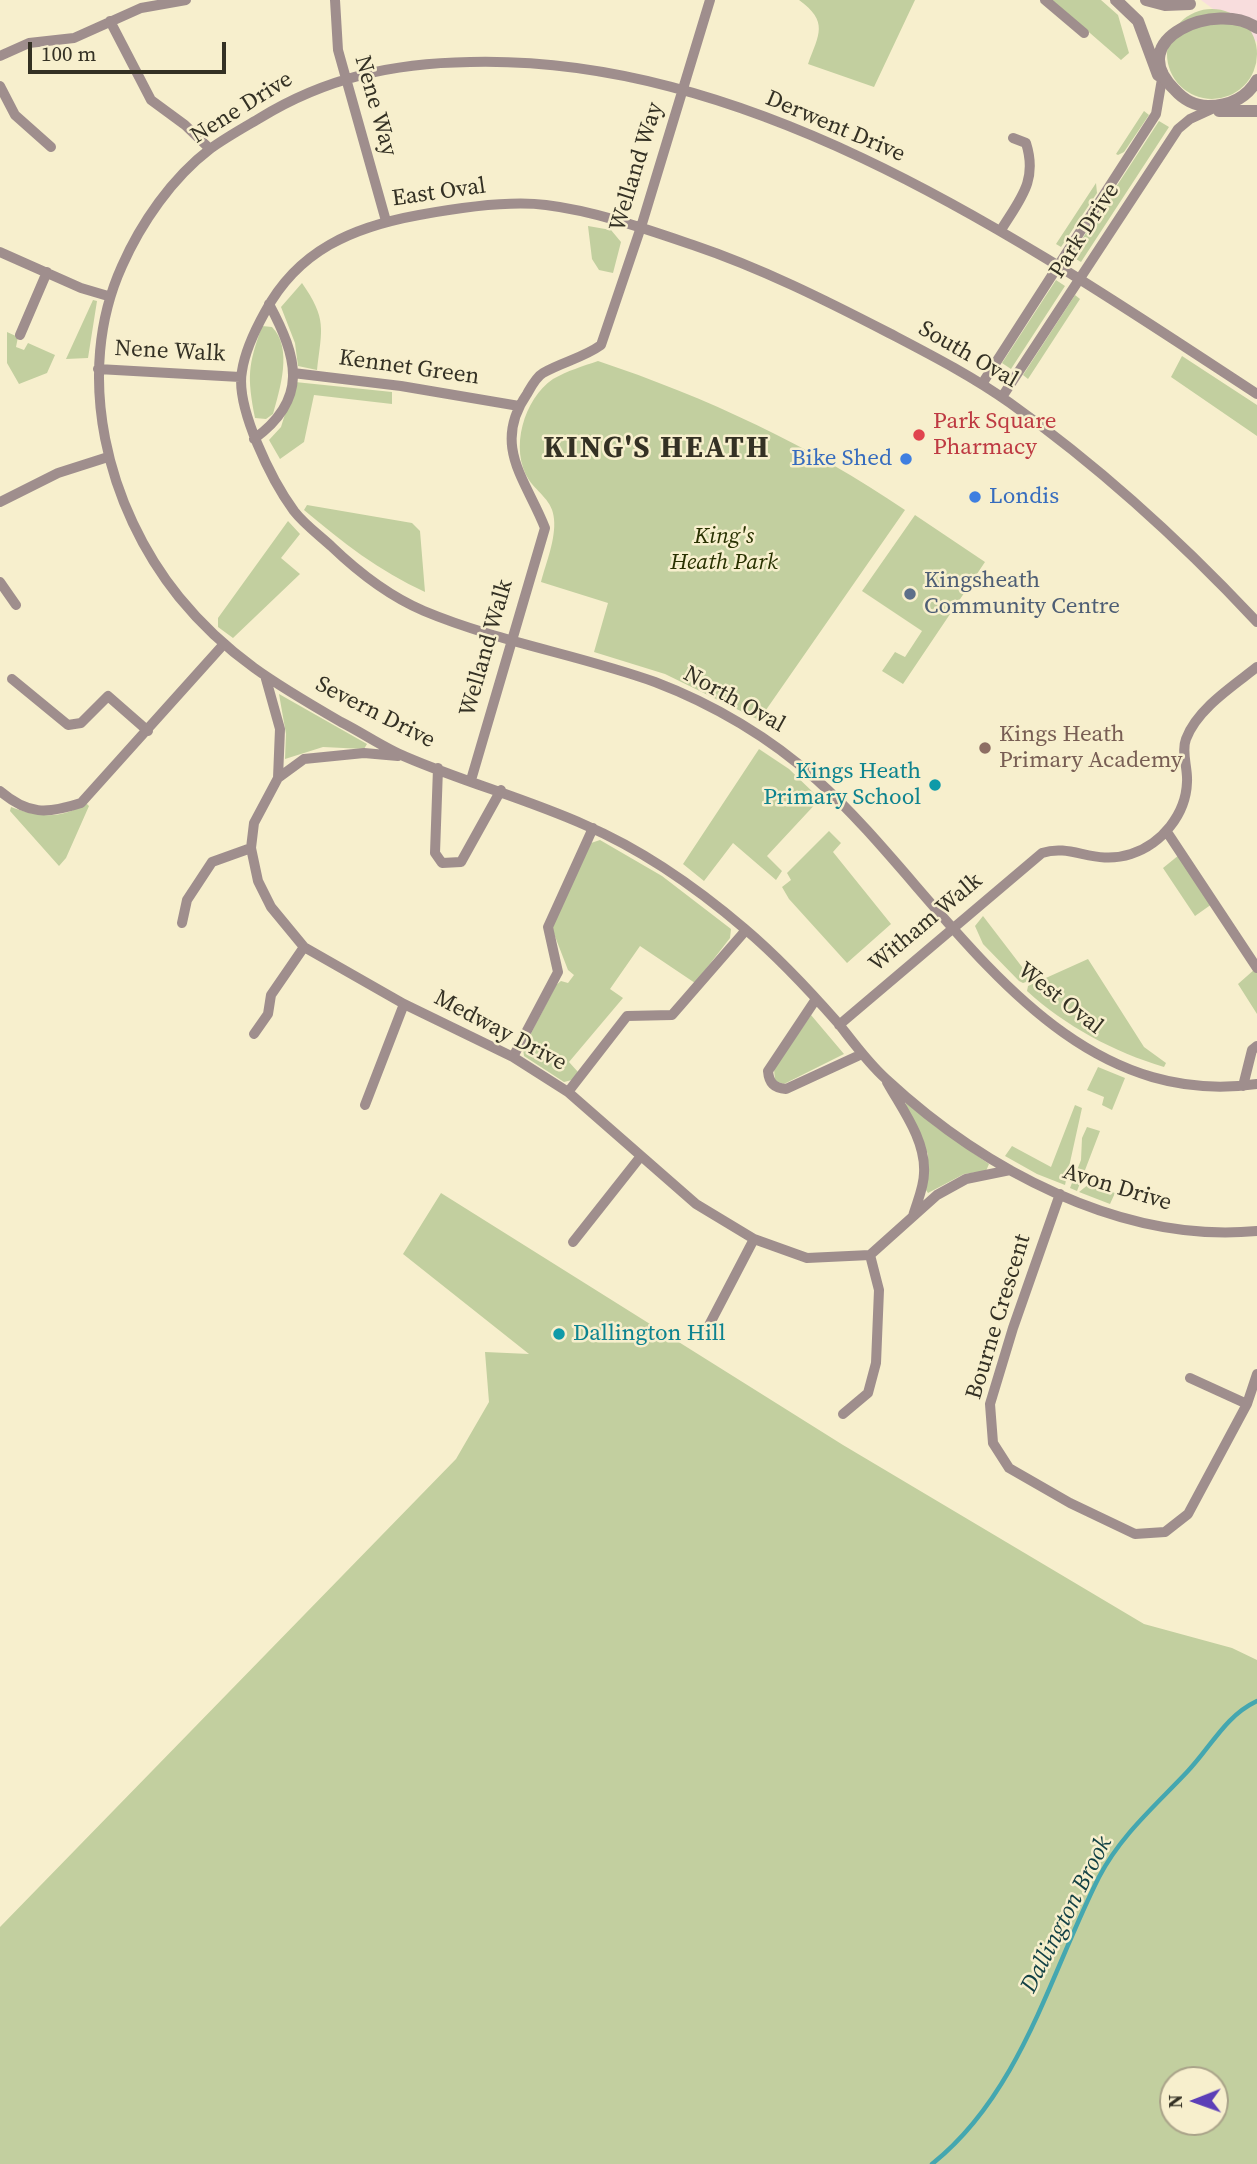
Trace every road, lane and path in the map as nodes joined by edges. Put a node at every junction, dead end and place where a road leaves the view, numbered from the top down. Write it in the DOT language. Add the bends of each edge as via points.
graph roads {
  1 [pos="186,0"];
  2 [pos="335,0"];
  3 [pos="710,0"];
  4 [pos="1045,0"];
  5 [pos="1116,0"];
  6 [pos="1146,0"];
  7 [pos="1236,7"];
  8 [pos="110,21"];
  9 [pos="1257,27"];
  10 [pos="1084,33"];
  11 [pos="0,56"];
  12 [pos="344,79"];
  13 [pos="1163,79"];
  14 [pos="1257,80"];
  15 [pos="0,86"];
  16 [pos="682,90"];
  17 [pos="1224,105"];
  18 [pos="1257,108"];
  19 [pos="1202,112"];
  20 [pos="1013,138"];
  21 [pos="51,147"];
  22 [pos="210,149"];
  23 [pos="386,221"];
  24 [pos="641,227"];
  25 [pos="1001,230"];
  26 [pos="0,252"];
  27 [pos="1059,265"];
  28 [pos="47,272"];
  29 [pos="1079,278"];
  30 [pos="108,296"];
  31 [pos="269,304"];
  32 [pos="20,335"];
  33 [pos="98,369"];
  34 [pos="293,373"];
  35 [pos="240,377"];
  36 [pos="982,384"];
  37 [pos="1257,394"];
  38 [pos="1002,397"];
  39 [pos="519,406"];
  40 [pos="254,439"];
  41 [pos="108,457"];
  42 [pos="0,502"];
  43 [pos="0,582"];
  44 [pos="16,604"];
  45 [pos="1257,622"];
  46 [pos="511,639"];
  47 [pos="223,645"];
  48 [pos="1257,667"];
  49 [pos="12,679"];
  50 [pos="266,679"];
  51 [pos="148,731"];
  52 [pos="404,757"];
  53 [pos="438,768"];
  54 [pos="278,778"];
  55 [pos="471,780"];
  56 [pos="500,790"];
  57 [pos="0,791"];
  58 [pos="593,828"];
  59 [pos="1167,832"];
  60 [pos="251,848"];
  61 [pos="182,923"];
  62 [pos="951,929"];
  63 [pos="746,930"];
  64 [pos="304,947"];
  65 [pos="1257,968"];
  66 [pos="816,999"];
  67 [pos="404,1004"];
  68 [pos="839,1025"];
  69 [pos="254,1034"];
  70 [pos="1257,1046"];
  71 [pos="862,1054"];
  72 [pos="513,1057"];
  73 [pos="884,1078"];
  74 [pos="1257,1084"];
  75 [pos="1243,1086"];
  76 [pos="568,1092"];
  77 [pos="365,1105"];
  78 [pos="641,1156"];
  79 [pos="1010,1170"];
  80 [pos="1060,1194"];
  81 [pos="913,1216"];
  82 [pos="1257,1231"];
  83 [pos="754,1239"];
  84 [pos="573,1242"];
  85 [pos="870,1255"];
  86 [pos="707,1329"];
  87 [pos="1257,1374"];
  88 [pos="1190,1378"];
  89 [pos="1247,1404"];
  90 [pos="843,1414"];
  1 -- 8 [label="street" via="141,8"];
  2 -- 12 [label="street, Nene Way"];
  3 -- 16 [label="street, Welland Way"];
  4 -- 10 [label="street"];
  5 -- 13 [label="street" via="1138,21"];
  6 -- 13 [label="street" via="1166,5 1202,3 1185,8 1166,29 1161,42"];
  7 -- 9 [label="street"];
  8 -- 11 [label="street" via="74,38 29,43"];
  8 -- 22 [label="street" via="151,100"];
  12 -- 16 [label="street, Derwent Drive" via="420,65 516,61 626,74"];
  12 -- 22 [label="street, Nene Drive" via="295,97"];
  12 -- 23 [label="street, Nene Way"];
  13 -- 17 [label="street" via="1186,100 1202,106"];
  13 -- 19 [label="street" via="1167,94"];
  13 -- 27 [label="street, Park Drive" via="1156,114"];
  14 -- 17 [label="street" via="1242,97"];
  15 -- 21 [label="street" via="15,115"];
  16 -- 24 [label="street, Welland Way"];
  16 -- 25 [label="street, Derwent Drive" via="786,126 887,170"];
  17 -- 18 [label="street"];
  17 -- 19 [label="street, Park Drive"];
  18 -- 19 [label="street"];
  19 -- 29 [label="street, Park Drive" via="1178,129"];
  20 -- 25 [label="street" via="1026,143 1032,161 1030,180"];
  22 -- 30 [label="street, Nene Drive" via="158,205 131,246"];
  23 -- 24 [label="street, East Oval" via="453,208 542,204"];
  23 -- 31 [label="street, East Oval" via="334,240 295,270"];
  24 -- 36 [label="street, South Oval" via="752,265"];
  24 -- 39 [label="street, Welland Way" via="601,345 584,357 541,373"];
  25 -- 27 [label="street, Derwent Drive"];
  26 -- 28 [label="street"];
  27 -- 29 [label="street, Derwent Drive"];
  27 -- 36 [label="street, Park Drive"];
  28 -- 30 [label="street"];
  28 -- 32 [label="street"];
  29 -- 37 [label="street, Derwent Drive"];
  29 -- 38 [label="street, Park Drive"];
  30 -- 33 [label="street, Nene Drive"];
  31 -- 34 [label="street" via="286,336"];
  31 -- 35 [label="street, East Oval"];
  33 -- 35 [label="street, Nene Walk"];
  33 -- 41 [label="street, Nene Drive"];
  34 -- 39 [label="street, Kennet Green"];
  34 -- 40 [label="street" via="289,405"];
  35 -- 40 [label="street, East Oval"];
  36 -- 38 [label="street, South Oval"];
  38 -- 45 [label="street, South Oval" via="1171,532"];
  39 -- 46 [label="street, Welland Walk" via="511,445 517,474 545,528"];
  40 -- 46 [label="street, East Oval" via="296,513 352,566 420,610"];
  41 -- 42 [label="street" via="58,473"];
  41 -- 47 [label="street, Severn Drive" via="140,537 177,594"];
  43 -- 44 [label="street"];
  46 -- 55 [label="street, Welland Walk"];
  46 -- 62 [label="street, North Oval" via="653,681 764,738 850,811"];
  47 -- 50 [label="street, Severn Drive"];
  47 -- 51 [label="street"];
  48 -- 59 [label="street" via="1197,719 1185,740 1186,795"];
  49 -- 51 [label="street" via="68,725 82,723 108,696"];
  50 -- 52 [label="street, Severn Drive"];
  50 -- 54 [label="street, Medway Drive" via="279,729"];
  51 -- 57 [label="street" via="81,803 50,813 15,804"];
  52 -- 53 [label="street, Severn Drive"];
  52 -- 54 [label="street, Medway Drive" via="364,753 304,759"];
  53 -- 55 [label="street, Severn Drive"];
  53 -- 56 [label="street" via="435,853 442,863 461,862"];
  54 -- 60 [label="street, Medway Drive" via="254,823"];
  55 -- 56 [label="street, Severn Drive"];
  56 -- 58 [label="street, Severn Drive"];
  58 -- 63 [label="street, Severn Drive" via="673,873"];
  58 -- 72 [label="street" via="548,927 558,972"];
  59 -- 62 [label="street, Witham Walk" via="1134,854 1111,859 1058,850 1042,853"];
  59 -- 65 [label="street"];
  60 -- 61 [label="street" via="212,862 187,900"];
  60 -- 64 [label="street, Medway Drive" via="258,881 271,907"];
  62 -- 68 [label="street, Witham Walk"];
  62 -- 75 [label="street, West Oval" via="1021,1001 1090,1051 1157,1078 1199,1086"];
  63 -- 66 [label="street, Avon Drive"];
  63 -- 76 [label="street" via="672,1016 627,1016"];
  64 -- 67 [label="street, Medway Drive"];
  64 -- 69 [label="street" via="271,996 268,1014"];
  66 -- 68 [label="street, Avon Drive"];
  66 -- 71 [label="street" via="768,1072 769,1081 786,1089"];
  67 -- 72 [label="street, Medway Drive"];
  67 -- 77 [label="street"];
  68 -- 71 [label="street, Avon Drive"];
  70 -- 75 [label="street"];
  71 -- 73 [label="street, Avon Drive"];
  72 -- 76 [label="street, Medway Drive"];
  73 -- 79 [label="street, Avon Drive" via="959,1138"];
  73 -- 81 [label="street, Avon Drive" via="923,1156 925,1175"];
  74 -- 75 [label="street, West Oval"];
  76 -- 78 [label="street, Medway Drive"];
  78 -- 83 [label="street, Medway Drive" via="696,1204"];
  78 -- 84 [label="street"];
  79 -- 80 [label="street, Avon Drive"];
  79 -- 81 [label="street" via="967,1179 937,1195"];
  80 -- 82 [label="street, Avon Drive" via="1151,1224 1222,1233"];
  80 -- 89 [label="street, Bourne Crescent" via="990,1404 993,1443 1009,1468 1135,1534 1165,1532 1188,1514"];
  81 -- 85 [label="street"];
  83 -- 85 [label="street, Medway Drive" via="807,1258"];
  83 -- 86 [label="street"];
  85 -- 90 [label="street" via="879,1290 876,1363 869,1393"];
  87 -- 89 [label="street, Bourne Crescent"];
  88 -- 89 [label="street"];
}
